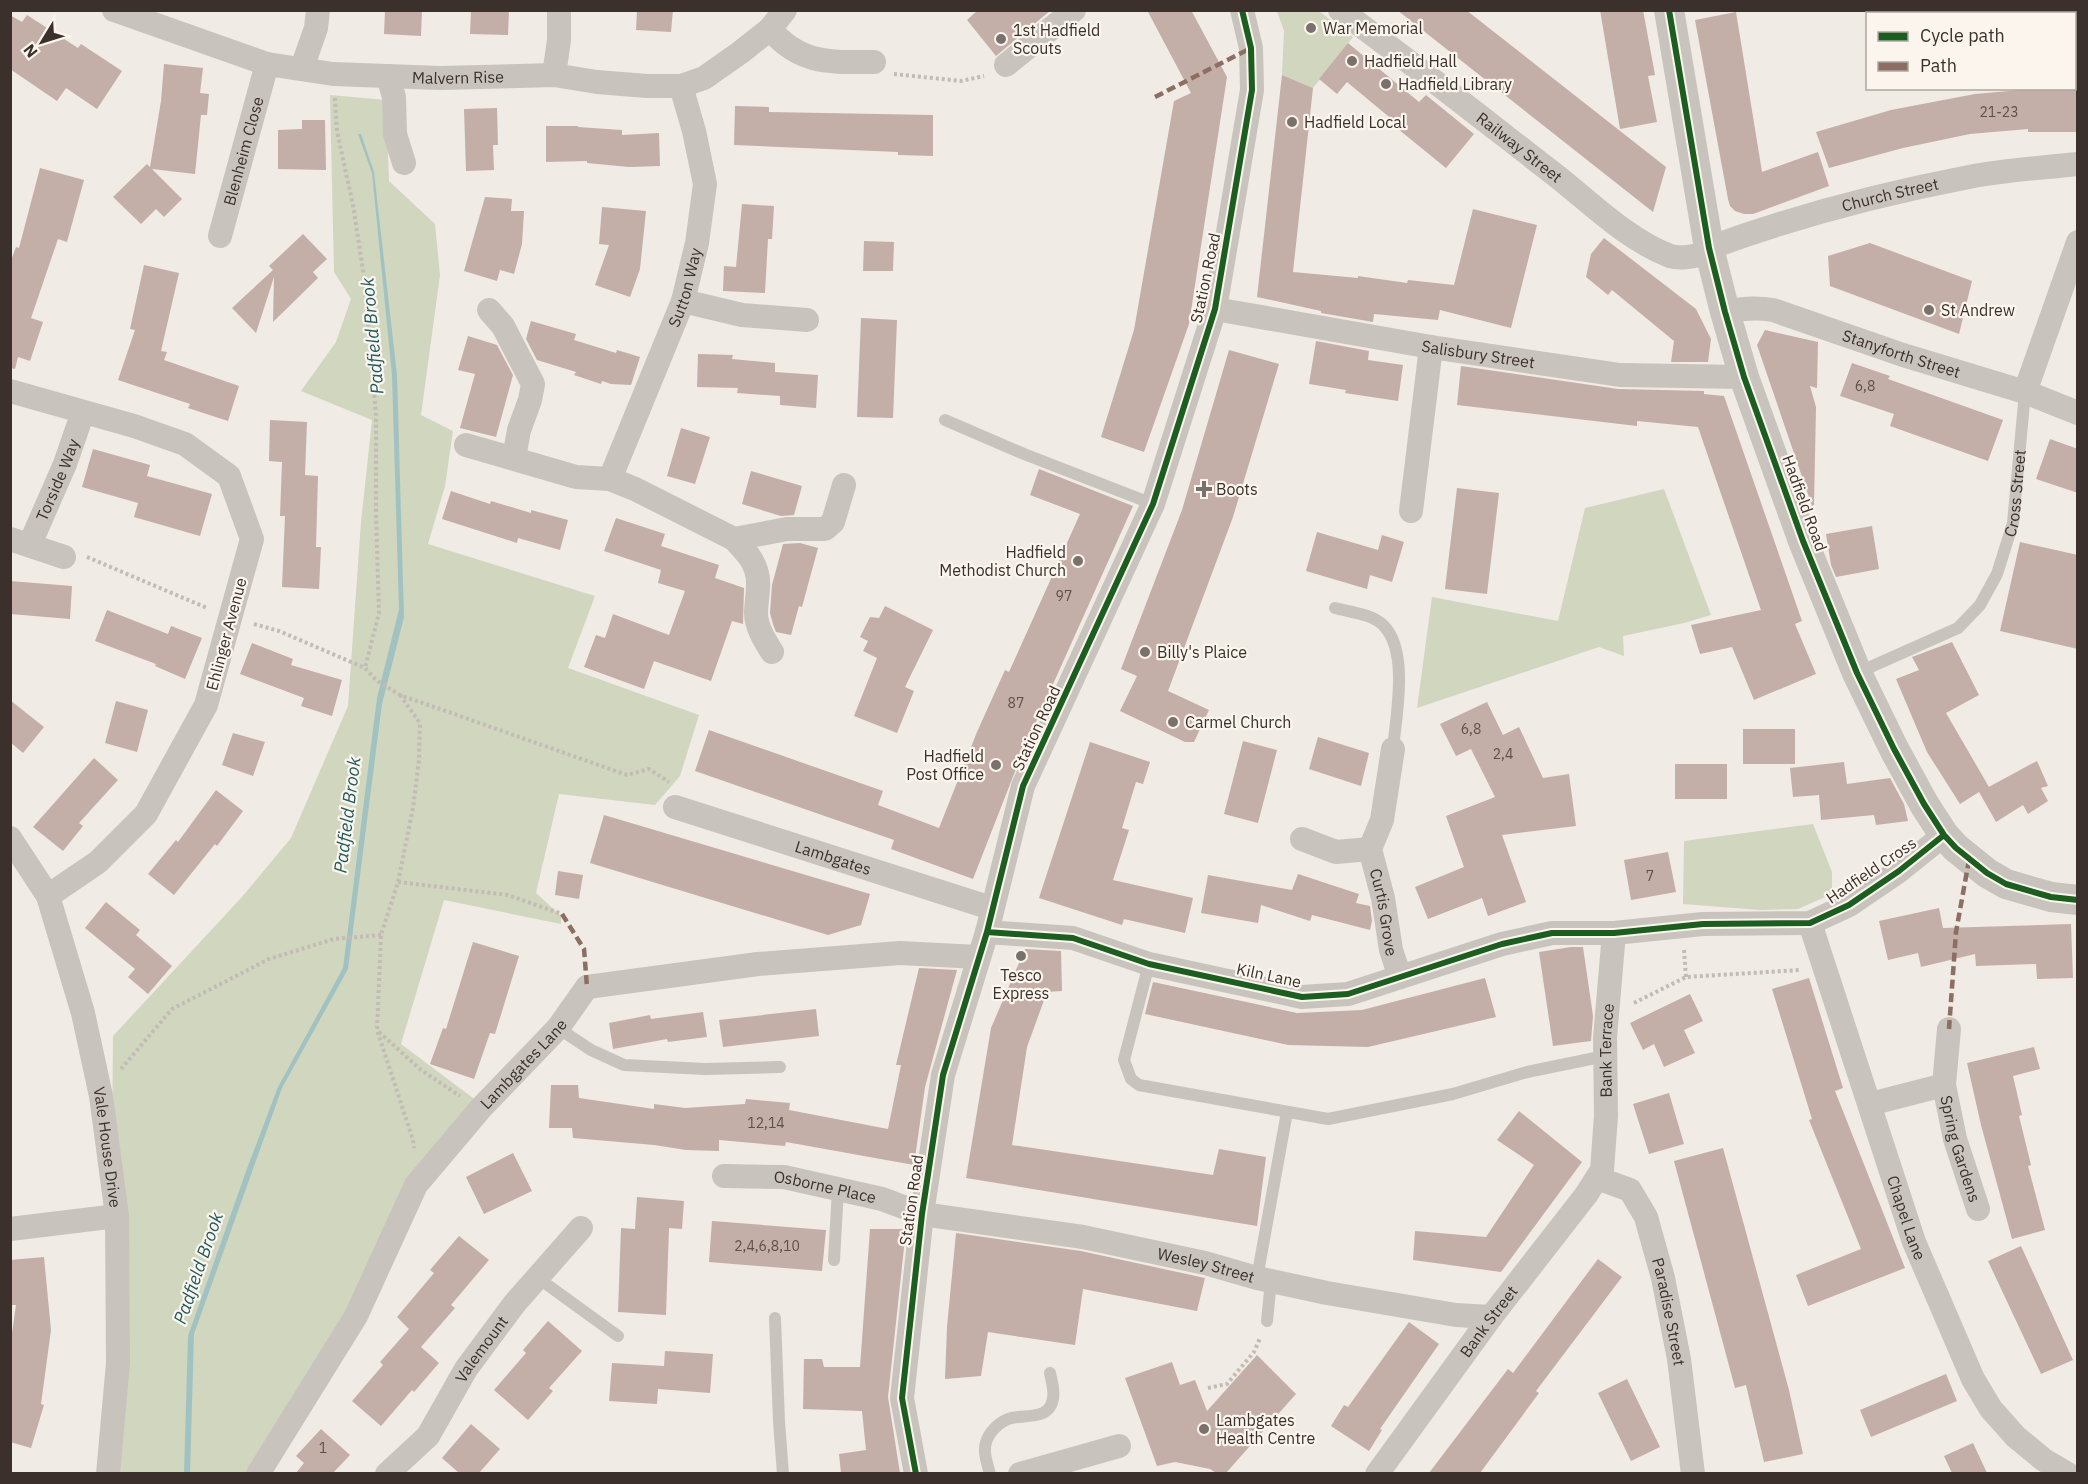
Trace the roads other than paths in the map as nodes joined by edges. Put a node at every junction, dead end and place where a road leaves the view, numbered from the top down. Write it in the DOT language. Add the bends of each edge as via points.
graph roads {
  1 [pos="114,10"];
  2 [pos="318,10"];
  3 [pos="559,10"];
  4 [pos="785,10"];
  5 [pos="1074,10"];
  6 [pos="1242,10"];
  7 [pos="1340,10"];
  8 [pos="1669,10"];
  9 [pos="770,29"];
  10 [pos="874,62"];
  11 [pos="267,64"];
  12 [pos="1006,65"];
  13 [pos="302,68"];
  14 [pos="554,75"];
  15 [pos="388,76"];
  16 [pos="681,86"];
  17 [pos="404,163"];
  18 [pos="2078,164"];
  19 [pos="220,236"];
  20 [pos="2078,242"];
  21 [pos="1709,251"];
  22 [pos="683,301"];
  23 [pos="1215,309"];
  24 [pos="489,310"];
  25 [pos="1725,312"];
  26 [pos="807,320"];
  27 [pos="1431,347"];
  28 [pos="1744,377"];
  29 [pos="10,391"];
  30 [pos="2025,392"];
  31 [pos="83,412"];
  32 [pos="2078,413"];
  33 [pos="945,420"];
  34 [pos="466,445"];
  35 [pos="514,458"];
  36 [pos="610,479"];
  37 [pos="844,485"];
  38 [pos="1153,504"];
  39 [pos="1411,511"];
  40 [pos="734,539"];
  41 [pos="20,541"];
  42 [pos="64,557"];
  43 [pos="1335,608"];
  44 [pos="772,652"];
  45 [pos="1857,673"];
  46 [pos="1393,749"];
  47 [pos="675,807"];
  48 [pos="1944,835"];
  49 [pos="10,838"];
  50 [pos="1302,839"];
  51 [pos="1370,849"];
  52 [pos="48,896"];
  53 [pos="2078,900"];
  54 [pos="991,908"];
  55 [pos="1810,923"];
  56 [pos="987,932"];
  57 [pos="1614,933"];
  58 [pos="978,957"];
  59 [pos="1149,964"];
  60 [pos="1400,977"];
  61 [pos="558,1028"];
  62 [pos="1949,1029"];
  63 [pos="1605,1056"];
  64 [pos="780,1068"];
  65 [pos="1944,1086"];
  66 [pos="1869,1104"];
  67 [pos="1287,1112"];
  68 [pos="1599,1174"];
  69 [pos="724,1176"];
  70 [pos="838,1189"];
  71 [pos="1978,1209"];
  72 [pos="922,1214"];
  73 [pos="117,1216"];
  74 [pos="581,1228"];
  75 [pos="10,1229"];
  76 [pos="834,1260"];
  77 [pos="538,1278"];
  78 [pos="1264,1280"];
  79 [pos="1491,1317"];
  80 [pos="775,1318"];
  81 [pos="1267,1321"];
  82 [pos="618,1336"];
  83 [pos="1050,1373"];
  84 [pos="1119,1446"];
  85 [pos="108,1473"];
  86 [pos="258,1473"];
  87 [pos="387,1473"];
  88 [pos="783,1473"];
  89 [pos="916,1473"];
  90 [pos="990,1473"];
  91 [pos="1020,1473"];
  92 [pos="1377,1473"];
  93 [pos="1694,1473"];
  94 [pos="2068,1473"];
  1 -- 11 [label="street, Malvern Rise"];
  2 -- 13 [label="street"];
  3 -- 14 [label="street"];
  4 -- 9 [label="street, Malvern Rise"];
  5 -- 12 [label="street"];
  6 -- 23 [label="street, Station Road" via="1251,48 1252,90"];
  7 -- 21 [label="street, Railway Street" via="1655,250 1673,257"];
  8 -- 21 [label="street, Hadfield Road"];
  9 -- 10 [label="street" via="802,56 836,62"];
  9 -- 16 [label="street, Malvern Rise" via="704,78"];
  11 -- 13 [label="street, Malvern Rise"];
  11 -- 19 [label="street, Blenheim Close"];
  13 -- 15 [label="street, Malvern Rise" via="333,74"];
  14 -- 15 [label="street, Malvern Rise"];
  14 -- 16 [label="street, Malvern Rise" via="597,82"];
  15 -- 17 [label="street" via="394,97 395,134"];
  16 -- 22 [label="street, Sutton Way" via="705,184 697,243"];
  18 -- 21 [label="street, Church Street" via="1970,177 1853,203 1770,226"];
  20 -- 30 [label="street, Cross Street"];
  21 -- 25 [label="street, Hadfield Road"];
  22 -- 26 [label="street" via="742,315"];
  22 -- 36 [label="street, Sutton Way"];
  23 -- 27 [label="street, Salisbury Street"];
  23 -- 38 [label="street, Station Road"];
  24 -- 35 [label="street" via="503,326 533,384"];
  25 -- 28 [label="street, Hadfield Road"];
  25 -- 30 [label="street, Stanyforth Street" via="1773,310"];
  27 -- 28 [label="street, Salisbury Street" via="1620,375"];
  27 -- 39 [label="street"];
  28 -- 45 [label="street, Hadfield Road" via="1803,541"];
  29 -- 31 [label="street, Ehlinger Avenue"];
  30 -- 32 [label="street, Stanyforth Street"];
  30 -- 45 [label="lane, Cross Street" via="2013,523 1997,574 1980,605 1958,628"];
  31 -- 41 [label="street, Torside Way" via="65,464"];
  31 -- 52 [label="street, Ehlinger Avenue" via="185,444 229,476 252,539 206,705 146,814 98,862"];
  33 -- 38 [label="lane"];
  34 -- 35 [label="street"];
  35 -- 36 [label="street" via="576,477"];
  36 -- 40 [label="street"];
  37 -- 40 [label="street" via="833,522 825,529 787,529"];
  38 -- 54 [label="street, Station Road" via="1023,786"];
  40 -- 44 [label="street" via="757,571 756,615 762,637"];
  41 -- 42 [label="street, Torside Way"];
  43 -- 46 [label="lane" via="1383,625 1395,646 1400,679"];
  45 -- 48 [label="street, Hadfield Road" via="1899,758"];
  46 -- 51 [label="street, Curtis Grove" via="1382,820"];
  47 -- 54 [label="street, Lambgates"];
  48 -- 53 [label="street, Hadfield Road" via="1969,860 2006,884"];
  48 -- 55 [label="street, Hadfield Cross" via="1899,872 1849,905"];
  49 -- 52 [label="street, Vale House Drive"];
  50 -- 51 [label="street, Curtis Grove" via="1336,852"];
  51 -- 60 [label="street, Curtis Grove"];
  52 -- 73 [label="street, Vale House Drive" via="83,1014 101,1096"];
  54 -- 56 [label="street, Station Road"];
  55 -- 57 [label="street, Kiln Lane" via="1703,924"];
  55 -- 66 [label="street, Chapel Lane"];
  56 -- 58 [label="street, Station Road"];
  56 -- 59 [label="street, Kiln Lane" via="1073,938"];
  57 -- 60 [label="street, Kiln Lane" via="1552,933 1502,944"];
  57 -- 63 [label="street, Bank Terrace"];
  58 -- 61 [label="street, Lambgates Lane" via="900,953 782,962 587,987"];
  58 -- 72 [label="street, Station Road" via="943,1075"];
  59 -- 60 [label="street, Kiln Lane" via="1302,997 1348,994"];
  59 -- 67 [label="lane" via="1124,1060 1131,1079 1139,1084"];
  61 -- 64 [label="lane" via="591,1050 624,1065"];
  61 -- 86 [label="street, Lambgates Lane" via="481,1108 416,1185 356,1316"];
  62 -- 65 [label="street, Spring Gardens"];
  63 -- 67 [label="lane" via="1527,1072 1453,1094 1328,1119"];
  63 -- 68 [label="street, Bank Terrace" via="1606,1116"];
  65 -- 66 [label="street, Spring Gardens"];
  65 -- 71 [label="street, Spring Gardens" via="1955,1139"];
  66 -- 94 [label="street, Chapel Lane" via="1914,1242 1973,1379 1991,1409 2016,1437"];
  67 -- 78 [label="lane"];
  68 -- 79 [label="street, Bank Street"];
  68 -- 93 [label="street, Paradise Street" via="1630,1190 1646,1217 1679,1359"];
  69 -- 70 [label="street, Osborne Place" via="784,1177"];
  70 -- 72 [label="street, Osborne Place"];
  70 -- 76 [label="lane"];
  72 -- 78 [label="street, Wesley Street" via="1083,1237"];
  72 -- 89 [label="street, Station Road" via="902,1398"];
  73 -- 75 [label="street"];
  73 -- 85 [label="street, Vale House Drive" via="118,1363"];
  74 -- 77 [label="street, Valemount"];
  77 -- 82 [label="lane"];
  77 -- 87 [label="street, Valemount" via="466,1369 428,1436"];
  78 -- 79 [label="street, Wesley Street" via="1445,1313"];
  78 -- 81 [label="lane"];
  79 -- 92 [label="street, Bank Street"];
  80 -- 88 [label="lane"];
  83 -- 90 [label="lane" via="1054,1395 1051,1407 1044,1413 1009,1419 994,1428 986,1439"];
  84 -- 91 [label="street"];
}
